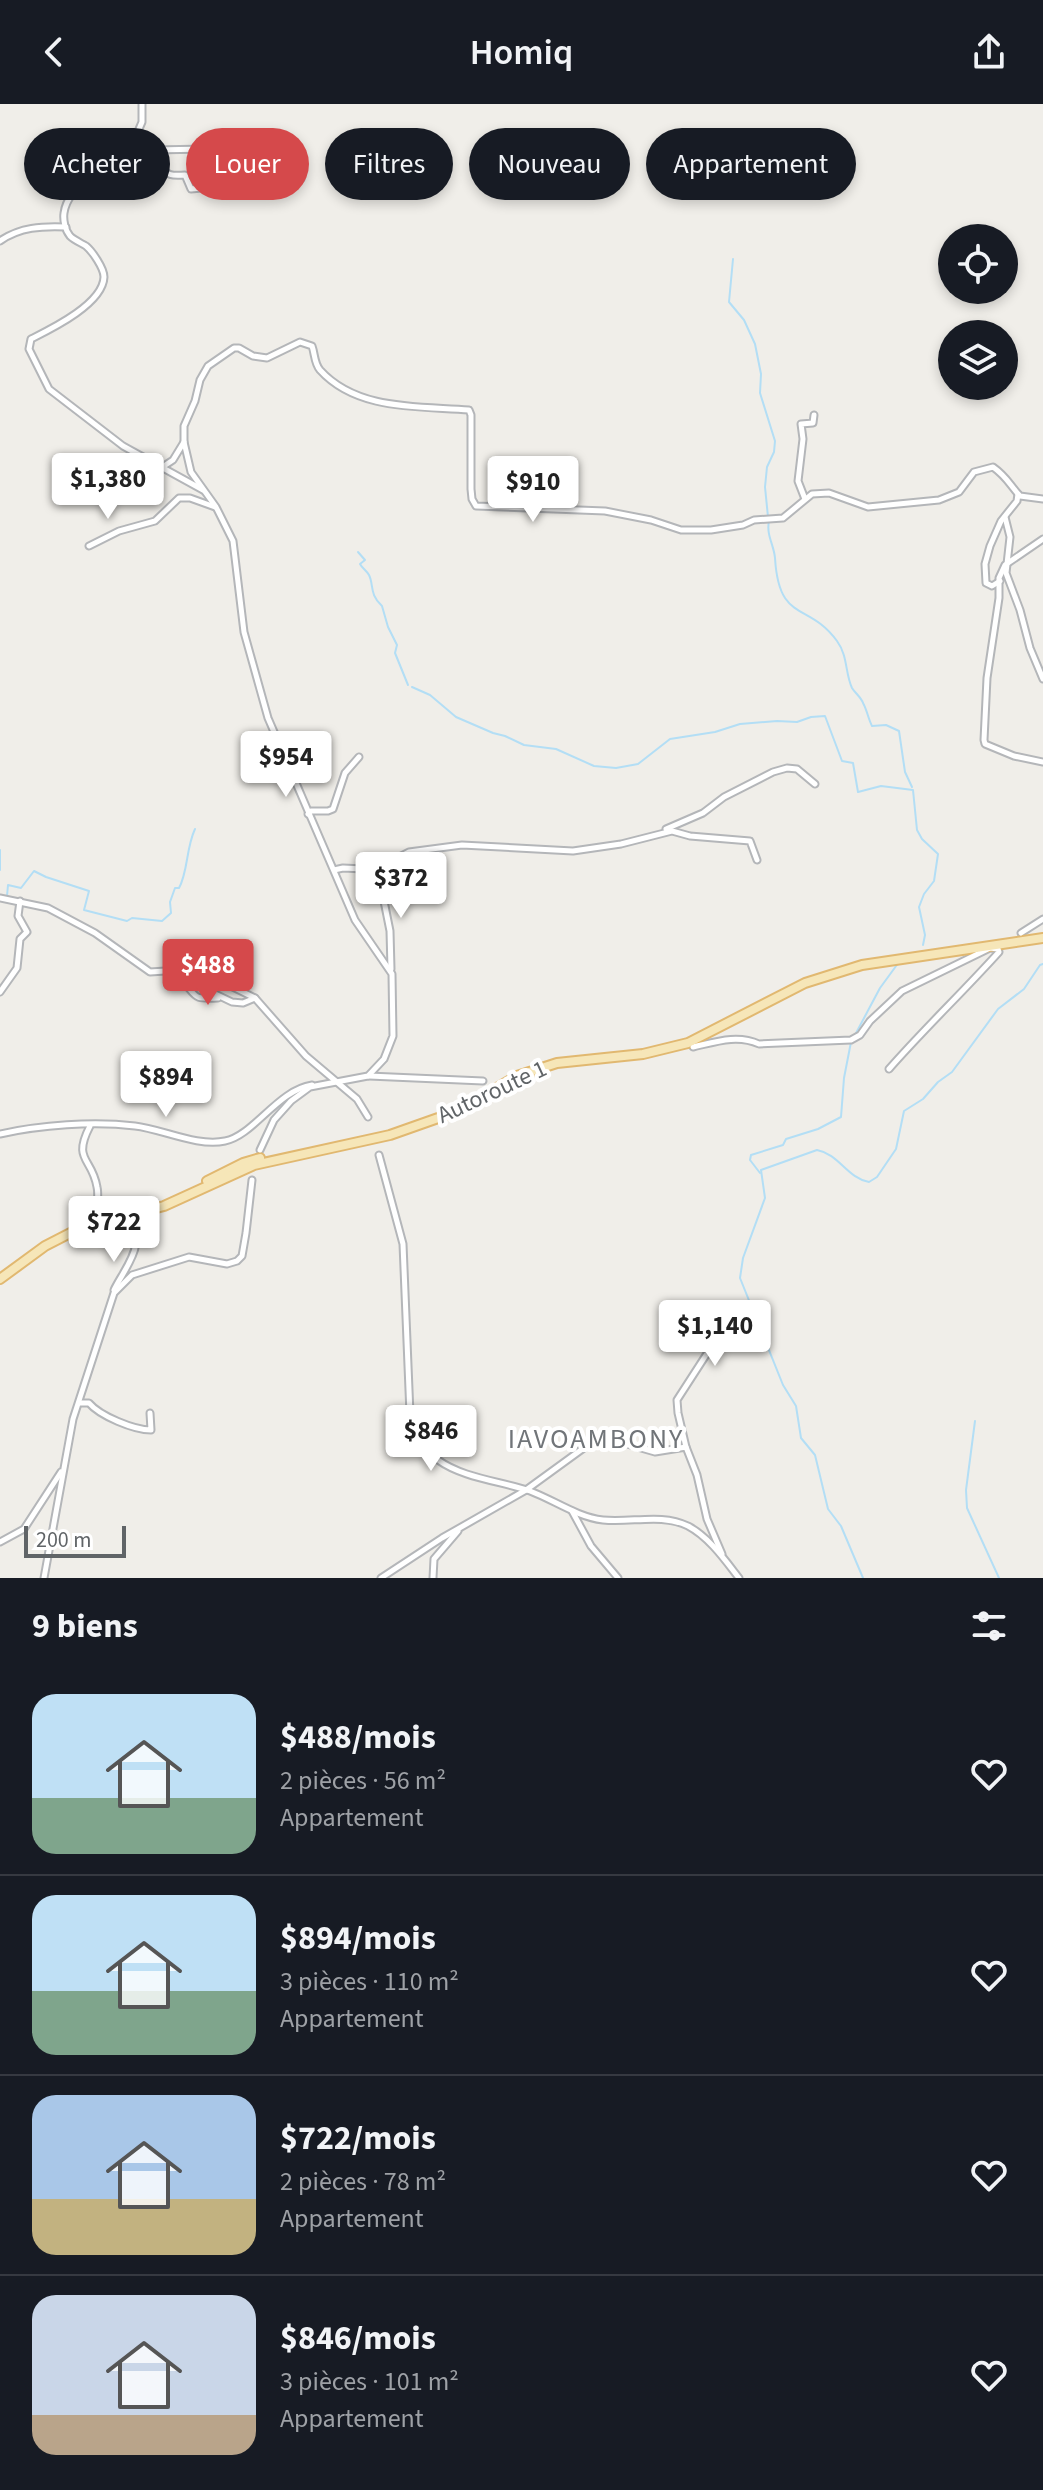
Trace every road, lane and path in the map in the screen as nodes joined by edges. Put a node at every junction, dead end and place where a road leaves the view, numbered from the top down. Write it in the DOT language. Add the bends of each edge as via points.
graph roads {
  1 [pos="142,104"];
  2 [pos="139,128"];
  3 [pos="70,200"];
  4 [pos="66,227"];
  5 [pos="0,241"];
  6 [pos="814,415"];
  7 [pos="184,442"];
  8 [pos="163,467"];
  9 [pos="205,491"];
  10 [pos="1018,493"];
  11 [pos="1043,499"];
  12 [pos="805,500"];
  13 [pos="216,507"];
  14 [pos="1005,517"];
  15 [pos="1043,539"];
  16 [pos="89,546"];
  17 [pos="1005,565"];
  18 [pos="1008,580"];
  19 [pos="998,582"];
  20 [pos="1036,661"];
  21 [pos="1043,669"];
  22 [pos="1043,679"];
  23 [pos="359,757"];
  24 [pos="1043,762"];
  25 [pos="815,784"];
  26 [pos="308,814"];
  27 [pos="662,832"];
  28 [pos="757,860"];
  29 [pos="384,865"];
  30 [pos="334,870"];
  31 [pos="0,898"];
  32 [pos="20,901"];
  33 [pos="1043,919"];
  34 [pos="1021,933"];
  35 [pos="1043,936"];
  36 [pos="166,971"];
  37 [pos="392,974"];
  38 [pos="181,979"];
  39 [pos="0,992"];
  40 [pos="222,997"];
  41 [pos="255,998"];
  42 [pos="693,1047"];
  43 [pos="889,1069"];
  44 [pos="368,1076"];
  45 [pos="483,1081"];
  46 [pos="338,1082"];
  47 [pos="321,1084"];
  48 [pos="368,1117"];
  49 [pos="90,1126"];
  50 [pos="0,1134"];
  51 [pos="260,1150"];
  52 [pos="379,1155"];
  53 [pos="252,1180"];
  54 [pos="99,1213"];
  55 [pos="118,1222"];
  56 [pos="0,1273"];
  57 [pos="0,1279"];
  58 [pos="114,1293"];
  59 [pos="739,1306"];
  60 [pos="78,1404"];
  61 [pos="150,1413"];
  62 [pos="686,1447"];
  63 [pos="64,1468"];
  64 [pos="526,1490"];
  65 [pos="571,1510"];
  66 [pos="458,1530"];
  67 [pos="0,1542"];
  68 [pos="725,1560"];
  69 [pos="44,1578"];
  70 [pos="381,1578"];
  71 [pos="433,1578"];
  72 [pos="618,1578"];
  73 [pos="739,1578"];
  1 -- 2 [label="street"];
  3 -- 4 [label="street" via="63,216"];
  4 -- 5 [label="street" via="15,230"];
  4 -- 8 [label="street" via="90,249 104,279 92,300 31,339 29,349 49,389 123,446"];
  6 -- 12 [label="street" via="813,423 801,424 798,481"];
  7 -- 8 [label="street"];
  7 -- 9 [label="street" via="191,472"];
  7 -- 12 [label="street" via="184,426 208,366 234,348 267,358 300,342 312,346 318,368 363,397 471,411 471,489 476,506 605,511 686,530 783,518"];
  8 -- 9 [label="street"];
  9 -- 13 [label="street"];
  10 -- 11 [label="street"];
  10 -- 12 [label="street" via="993,467 974,472 954,495 925,503 868,507 822,493"];
  10 -- 14 [label="street"];
  13 -- 16 [label="street" via="179,498 155,521"];
  13 -- 26 [label="street" via="233,541 247,647 268,718"];
  14 -- 17 [label="street" via="1010,537"];
  14 -- 19 [label="street" via="985,564 986,583"];
  15 -- 17 [label="street"];
  17 -- 18 [label="street"];
  17 -- 19 [label="street"];
  18 -- 19 [label="street"];
  18 -- 20 [label="street"];
  19 -- 24 [label="street" via="985,744"];
  20 -- 21 [label="street"];
  20 -- 22 [label="street"];
  23 -- 26 [label="street" via="345,773 333,809"];
  25 -- 27 [label="street" via="797,769 779,770"];
  26 -- 30 [label="street"];
  27 -- 28 [label="street" via="750,841"];
  27 -- 29 [label="street" via="573,851 444,846 409,852"];
  29 -- 30 [label="street"];
  29 -- 37 [label="street" via="380,881"];
  30 -- 37 [label="street" via="355,920"];
  31 -- 32 [label="street"];
  32 -- 36 [label="street" via="86,927 150,972"];
  32 -- 39 [label="street" via="18,916 27,932 20,939 17,968"];
  33 -- 34 [label="street"];
  35 -- 56 [label="main road, Autoroute 1" via="861,961 803,979 686,1038 642,1049 556,1058 402,1126 243,1163 162,1201 78,1224"];
  35 -- 57 [label="main road, Autoroute 1" via="862,965 805,983 688,1043 643,1054 557,1063 517,1076 458,1111 390,1135 254,1165 164,1206 80,1228"];
  36 -- 38 [label="street"];
  36 -- 41 [label="street" via="196,969"];
  37 -- 44 [label="street" via="393,1036 384,1059"];
  38 -- 40 [label="street"];
  38 -- 40 [label="street" via="197,998"];
  40 -- 41 [label="street" via="243,1003"];
  41 -- 46 [label="street" via="306,1056"];
  42 -- 43 [label="street" via="733,1039 759,1044 851,1040 902,991 990,948 998,949"];
  44 -- 45 [label="street"];
  44 -- 46 [label="street"];
  46 -- 47 [label="street"];
  46 -- 48 [label="street"];
  47 -- 49 [label="street" via="291,1093 244,1132 222,1142 135,1126"];
  47 -- 51 [label="street" via="283,1109"];
  49 -- 50 [label="street"];
  49 -- 54 [label="street" via="81,1145 97,1183"];
  52 -- 64 [label="street" via="402,1233 410,1414 419,1439 450,1468"];
  53 -- 58 [label="street" via="242,1256 237,1261 179,1259 132,1275"];
  55 -- 58 [label="street" via="130,1228 135,1240 132,1261"];
  58 -- 60 [label="street"];
  59 -- 62 [label="street" via="739,1335 708,1352 677,1400"];
  60 -- 61 [label="street" via="89,1403 139,1430 151,1430"];
  60 -- 63 [label="street"];
  62 -- 64 [label="street" via="655,1452 606,1438 592,1442"];
  62 -- 68 [label="street"];
  63 -- 67 [label="street" via="24,1529"];
  63 -- 69 [label="street"];
  64 -- 65 [label="street"];
  64 -- 66 [label="street"];
  65 -- 68 [label="street" via="601,1520 661,1519 685,1525"];
  65 -- 72 [label="street" via="591,1546"];
  66 -- 70 [label="street"];
  66 -- 71 [label="street" via="434,1559"];
  68 -- 73 [label="street"];
}
